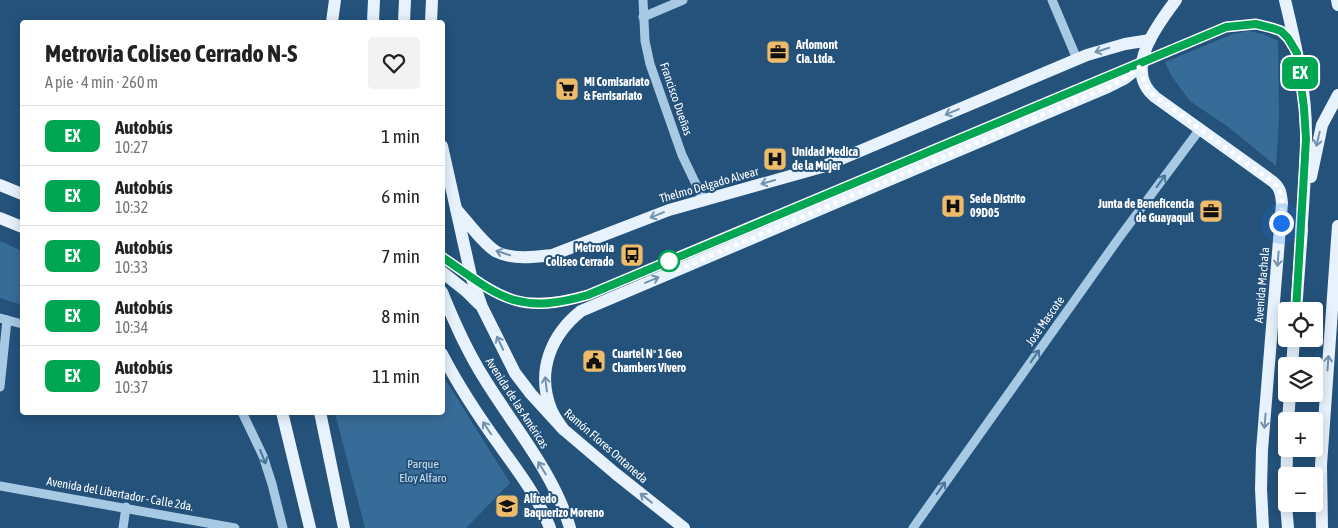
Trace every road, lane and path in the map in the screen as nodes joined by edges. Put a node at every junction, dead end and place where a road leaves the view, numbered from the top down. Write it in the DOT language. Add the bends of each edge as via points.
graph roads {
  1 [pos="334,0"];
  2 [pos="374,0"];
  3 [pos="405,0"];
  4 [pos="432,0"];
  5 [pos="643,0"];
  6 [pos="683,0"];
  7 [pos="1052,0"];
  8 [pos="1176,0"];
  9 [pos="1285,0"];
  10 [pos="1337,0"];
  11 [pos="1338,5"];
  12 [pos="643,17"];
  13 [pos="332,20"];
  14 [pos="373,20"];
  15 [pos="404,20"];
  16 [pos="431,20"];
  17 [pos="1150,40"];
  18 [pos="1076,59"];
  19 [pos="1142,65"];
  20 [pos="1338,95"];
  21 [pos="1200,129"];
  22 [pos="445,160"];
  23 [pos="0,185"];
  24 [pos="20,193"];
  25 [pos="704,201"];
  26 [pos="456,209"];
  27 [pos="0,218"];
  28 [pos="20,226"];
  29 [pos="1338,226"];
  30 [pos="1301,236"];
  31 [pos="445,274"];
  32 [pos="445,299"];
  33 [pos="1297,302"];
  34 [pos="482,307"];
  35 [pos="4,319"];
  36 [pos="20,323"];
  37 [pos="445,359"];
  38 [pos="0,387"];
  39 [pos="243,415"];
  40 [pos="283,415"];
  41 [pos="321,415"];
  42 [pos="563,429"];
  43 [pos="0,486"];
  44 [pos="126,507"];
  45 [pos="1287,512"];
  46 [pos="123,528"];
  47 [pos="236,528"];
  48 [pos="282,528"];
  49 [pos="310,528"];
  50 [pos="344,528"];
  51 [pos="550,528"];
  52 [pos="570,528"];
  53 [pos="684,528"];
  54 [pos="913,528"];
  55 [pos="1263,528"];
  56 [pos="1288,528"];
  57 [pos="1322,528"];
  1 -- 13 [label="main road"];
  2 -- 14 [label="main road"];
  3 -- 15 [label="main road"];
  4 -- 16 [label="main road"];
  5 -- 12 [label="street, Francisco Dueñas"];
  6 -- 12 [label="street"];
  7 -- 18 [label="street"];
  8 -- 17 [label="main road"];
  9 -- 30 [label="main road" via="1297,53 1304,108 1306,139"];
  10 -- 11 [label="main road"];
  12 -- 25 [label="street, Francisco Dueñas" via="650,64 682,155"];
  17 -- 18 [label="main road, Thelmo Delgado Alvear, one-way"];
  17 -- 19 [label="main road"];
  18 -- 25 [label="main road, Thelmo Delgado Alvear, one-way" via="822,167"];
  19 -- 21 [label="main road, Avenida Machala" via="1144,82 1152,94"];
  42 -- 19 [label="main road, one-way" via="551,409 545,375 547,360 560,332 581,311 1108,87"];
  20 -- 30 [label="main road, one-way" via="1328,111 1318,140"];
  54 -- 21 [label="street, José Mascote, one-way"];
  21 -- 55 [label="main road, Avenida Machala, one-way" via="1272,181 1281,193 1262,450"];
  22 -- 26 [label="main road, Ramón Flores Ontaneda"];
  23 -- 24 [label="main road"];
  25 -- 26 [label="main road, Thelmo Delgado Alvear, one-way" via="669,210 568,251 534,257 496,252"];
  26 -- 34 [label="main road, Ramón Flores Ontaneda" via="470,276"];
  27 -- 28 [label="main road"];
  57 -- 29 [label="main road, one-way" via="1321,465"];
  30 -- 33 [label="main road"];
  31 -- 34 [label="main road"];
  52 -- 32 [label="main road, Avenida de las Américas, one-way" via="553,485 483,377"];
  42 -- 34 [label="main road, Ramón Flores Ontaneda, one-way" via="516,373"];
  35 -- 36 [label="street"];
  35 -- 38 [label="street"];
  51 -- 37 [label="main road, one-way" via="529,486 468,399"];
  39 -- 48 [label="street, one-way" via="263,456"];
  40 -- 49 [label="main road"];
  41 -- 50 [label="main road"];
  53 -- 42 [label="main road, Ramón Flores Ontaneda, one-way"];
  43 -- 44 [label="street, Avenida del Libertador - Calle 2da."];
  44 -- 46 [label="street"];
  44 -- 47 [label="street, Avenida del Libertador - Calle 2da."];
  45 -- 56 [label="main road"];
}
